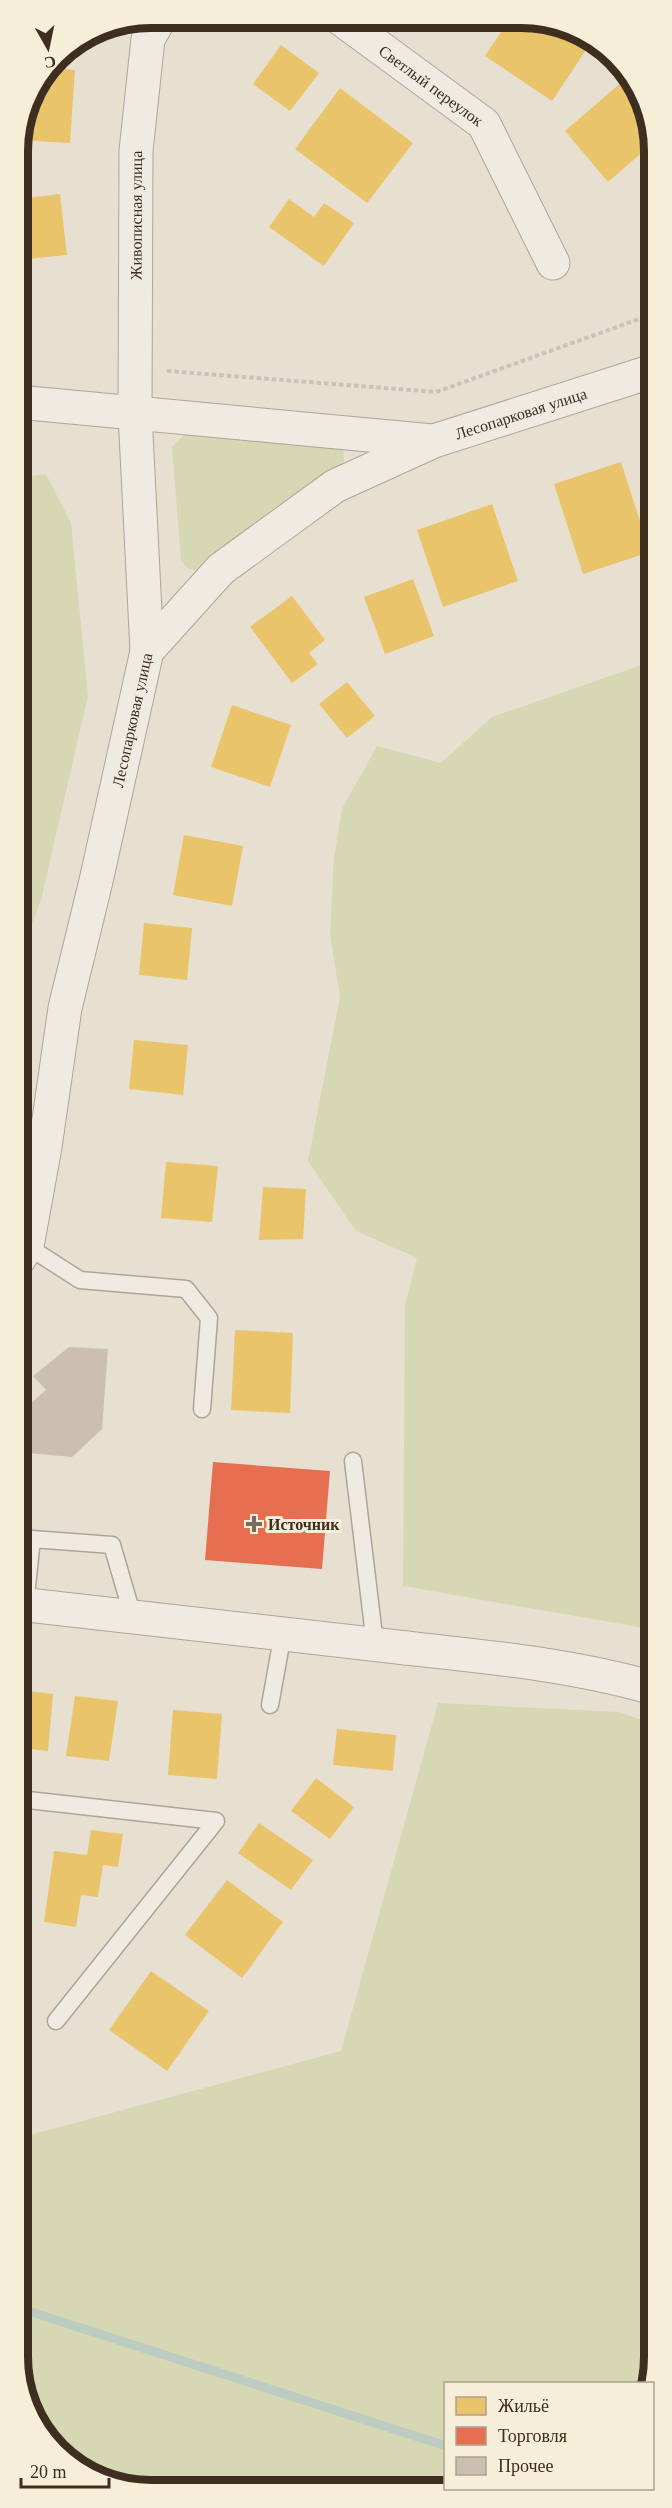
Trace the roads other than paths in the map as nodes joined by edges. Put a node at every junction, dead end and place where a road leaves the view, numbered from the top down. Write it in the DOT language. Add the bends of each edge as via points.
graph roads {
  1 [pos="354,28"];
  2 [pos="153,29"];
  3 [pos="553,263"];
  4 [pos="644,373"];
  5 [pos="29,403"];
  6 [pos="135,414"];
  7 [pos="434,441"];
  8 [pos="147,651"];
  9 [pos="29,1219"];
  10 [pos="28,1255"];
  11 [pos="202,1409"];
  12 [pos="353,1461"];
  13 [pos="28,1563"];
  14 [pos="28,1606"];
  15 [pos="133,1617"];
  16 [pos="283,1633"];
  17 [pos="390,1646"];
  18 [pos="643,1686"];
  19 [pos="270,1704"];
  20 [pos="28,1800"];
  21 [pos="56,2021"];
  1 -- 3 [label="street, Светлый переулок" via="484,124"];
  2 -- 6 [label="street, Живописная улица" via="148,39 136,152"];
  4 -- 7 [label="street, Лесопарковая улица"];
  5 -- 6 [label="street"];
  6 -- 7 [label="street"];
  6 -- 8 [label="street, Живописная улица"];
  7 -- 8 [label="street, Лесопарковая улица" via="335,486 221,568"];
  8 -- 9 [label="street, Лесопарковая улица" via="64,1008"];
  10 -- 11 [label="lane" via="80,1280 186,1289 209,1318"];
  12 -- 17 [label="lane"];
  13 -- 15 [label="lane" via="32,1539 112,1545"];
  14 -- 15 [label="street"];
  15 -- 16 [label="street"];
  16 -- 17 [label="street"];
  16 -- 19 [label="lane"];
  17 -- 18 [label="street" via="529,1662"];
  20 -- 21 [label="lane" via="216,1821"];
}
